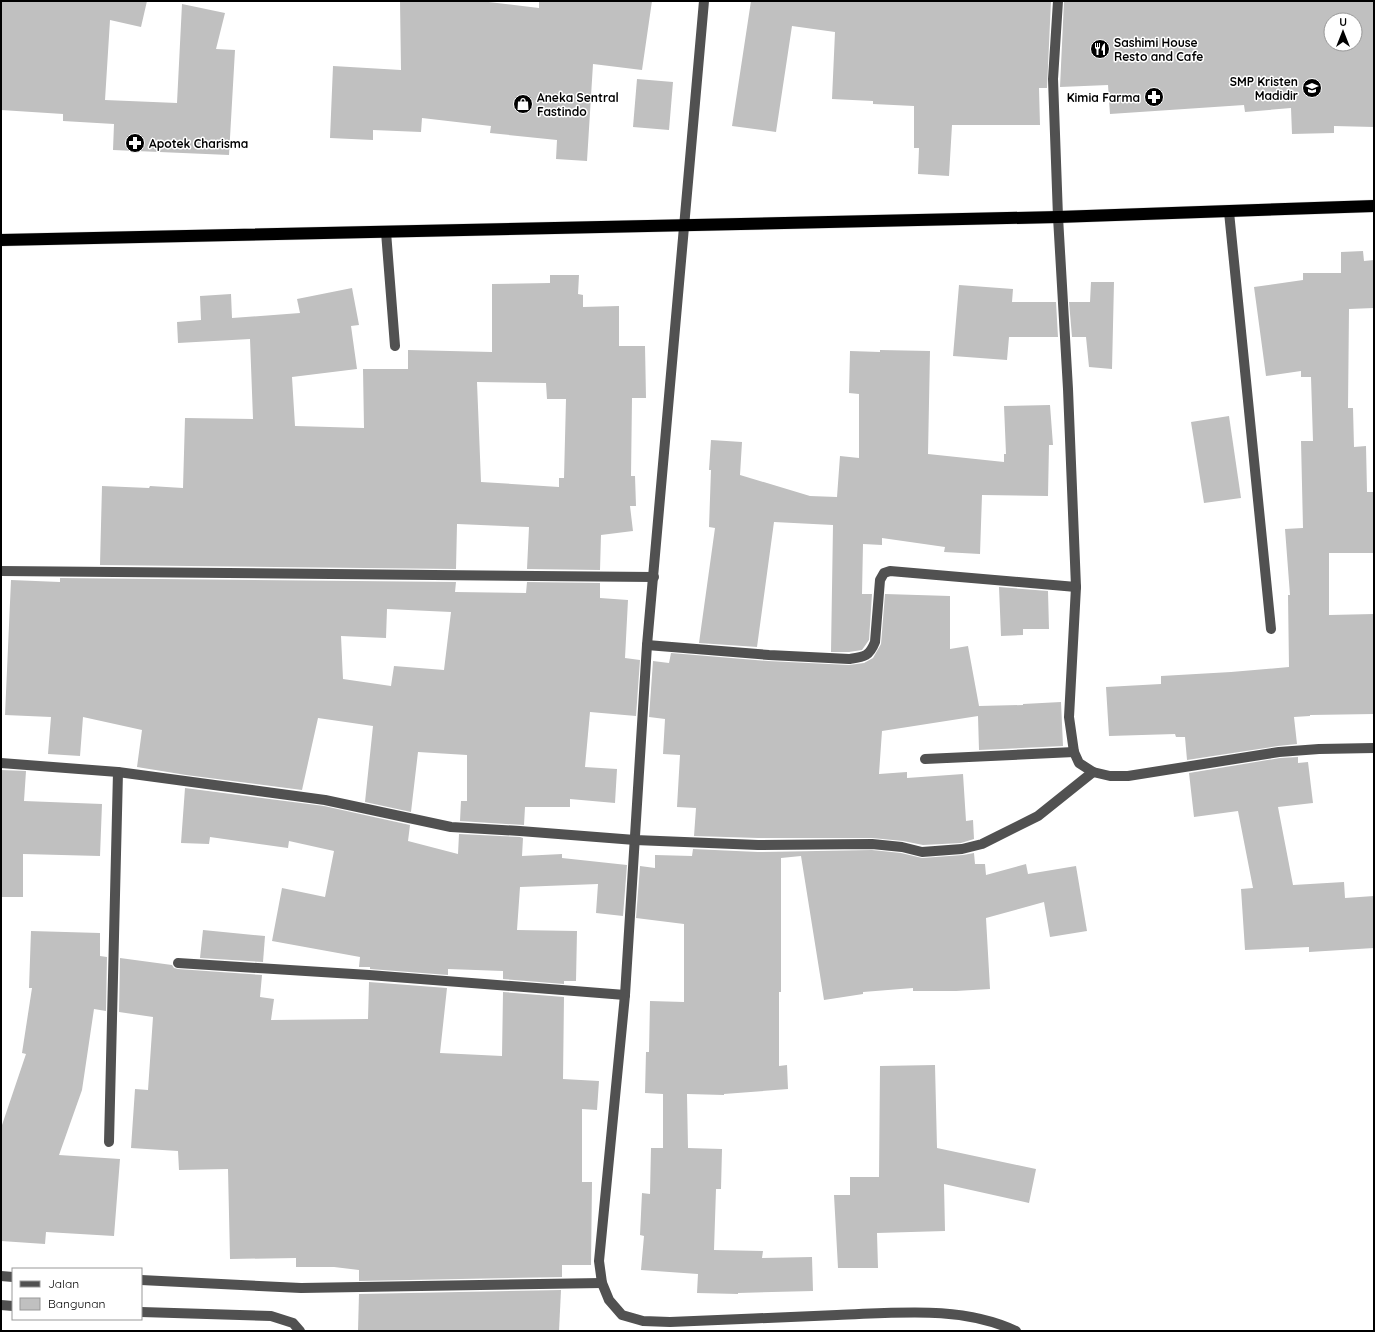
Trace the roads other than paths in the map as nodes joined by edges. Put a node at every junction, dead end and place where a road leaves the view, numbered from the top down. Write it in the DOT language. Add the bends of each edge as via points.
graph roads {
  1 [pos="704,1"];
  2 [pos="1058,1"];
  3 [pos="1374,206"];
  4 [pos="1229,212"];
  5 [pos="1058,217"];
  6 [pos="684,224"];
  7 [pos="386,232"];
  8 [pos="1,240"];
  9 [pos="395,346"];
  10 [pos="1,571"];
  11 [pos="654,577"];
  12 [pos="1076,586"];
  13 [pos="1271,629"];
  14 [pos="647,645"];
  15 [pos="1374,748"];
  16 [pos="1074,752"];
  17 [pos="925,759"];
  18 [pos="1,763"];
  19 [pos="118,772"];
  20 [pos="1093,772"];
  21 [pos="635,840"];
  22 [pos="178,963"];
  23 [pos="625,995"];
  24 [pos="109,1142"];
  25 [pos="1,1276"];
  26 [pos="12,1277"];
  27 [pos="142,1280"];
  28 [pos="602,1283"];
  29 [pos="1,1305"];
  30 [pos="12,1306"];
  31 [pos="142,1312"];
  32 [pos="300,1331"];
  33 [pos="1016,1331"];
  1 -- 6 [label="street"];
  2 -- 5 [label="street" via="1053,79"];
  3 -- 4 [label="highway"];
  4 -- 5 [label="highway"];
  4 -- 13 [label="street"];
  5 -- 6 [label="highway"];
  5 -- 12 [label="street"];
  6 -- 7 [label="highway"];
  6 -- 11 [label="street"];
  7 -- 8 [label="highway"];
  7 -- 9 [label="street"];
  10 -- 11 [label="street"];
  11 -- 14 [label="street"];
  12 -- 14 [label="street" via="890,571 884,573 880,580 875,642 867,656 858,658 769,655"];
  12 -- 16 [label="street" via="1069,717"];
  14 -- 21 [label="street"];
  15 -- 20 [label="street" via="1279,752 1128,776 1110,776"];
  16 -- 17 [label="street"];
  16 -- 20 [label="street" via="1079,763"];
  18 -- 19 [label="street"];
  19 -- 21 [label="street" via="325,800 450,828"];
  19 -- 24 [label="street"];
  20 -- 21 [label="street" via="1038,816 982,844 962,849 922,852 872,844 758,845"];
  21 -- 23 [label="street"];
  22 -- 23 [label="street"];
  23 -- 28 [label="street" via="599,1261"];
  25 -- 26 [label="street"];
  27 -- 28 [label="street" via="301,1288"];
  28 -- 33 [label="street" via="609,1300 622,1315 643,1321 924,1312 970,1316"];
  29 -- 30 [label="street"];
  31 -- 32 [label="street" via="271,1316 293,1323"];
}
